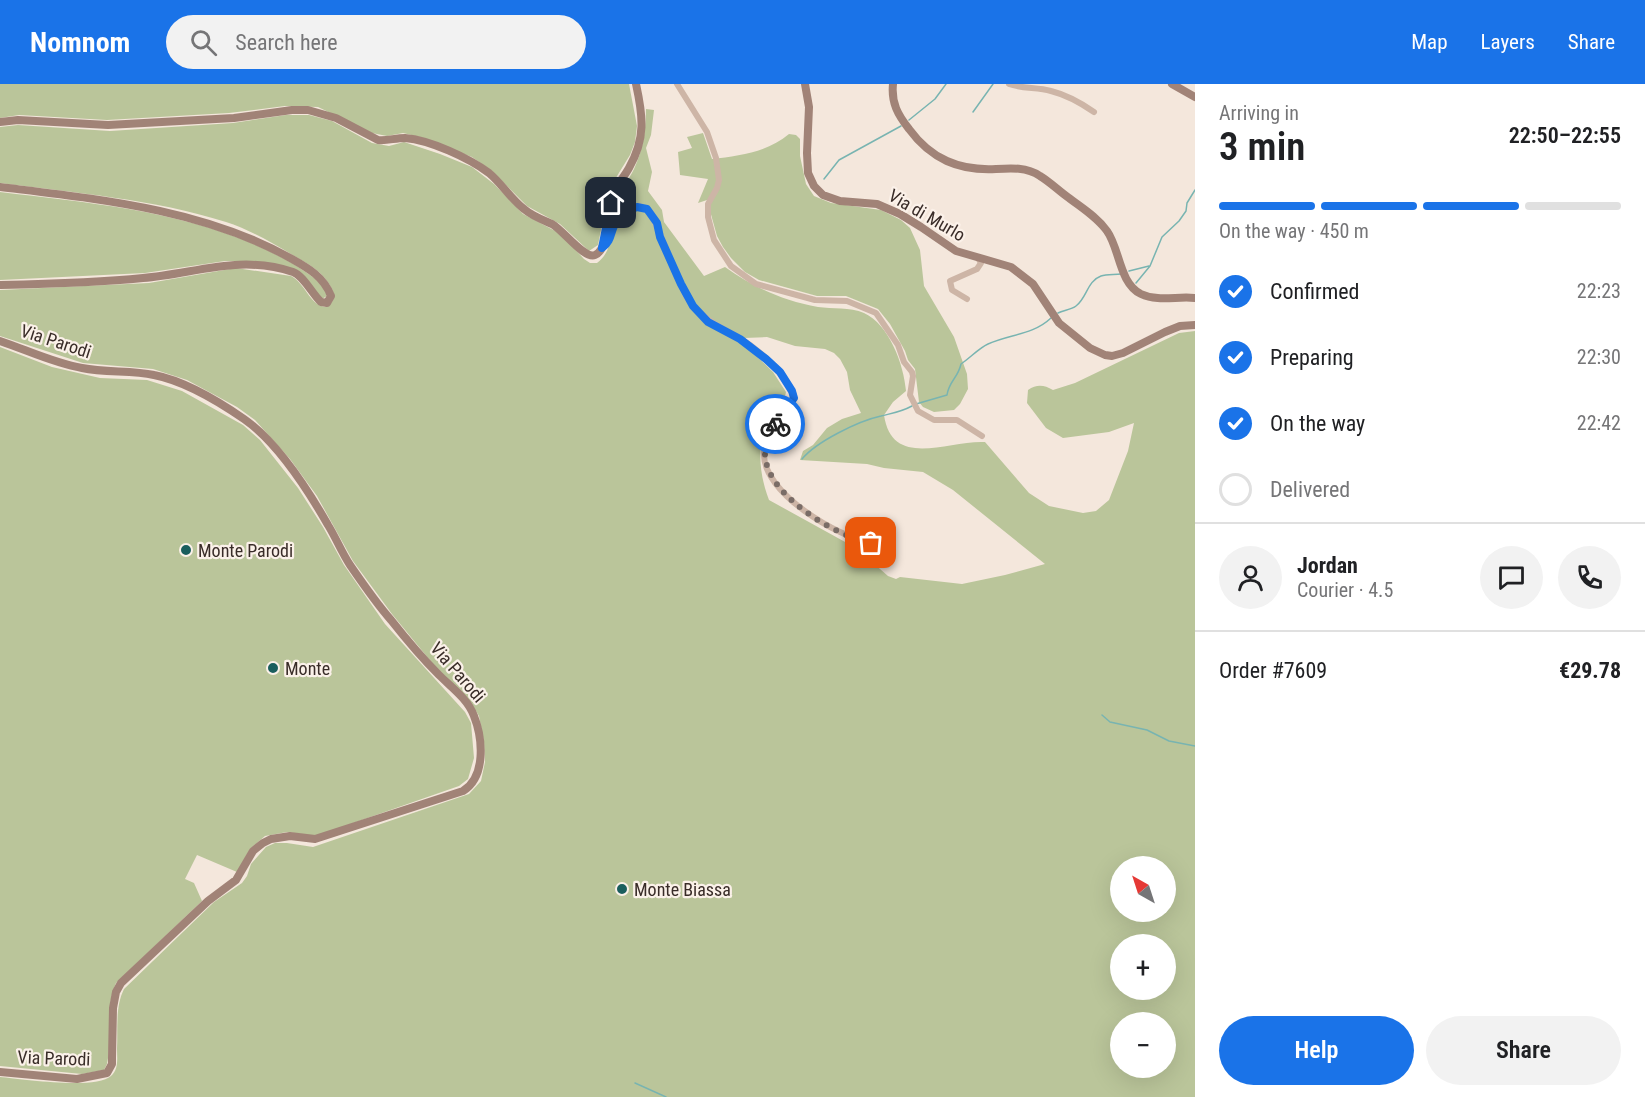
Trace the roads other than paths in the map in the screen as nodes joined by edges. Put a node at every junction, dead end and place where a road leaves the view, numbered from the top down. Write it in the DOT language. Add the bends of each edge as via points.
graph roads {
  1 [pos="636,84"];
  2 [pos="677,84"];
  3 [pos="805,84"];
  4 [pos="893,84"];
  5 [pos="1009,84"];
  6 [pos="1174,85"];
  7 [pos="1195,97"];
  8 [pos="1094,112"];
  9 [pos="0,122"];
  10 [pos="0,187"];
  11 [pos="602,248"];
  12 [pos="978,258"];
  13 [pos="0,285"];
  14 [pos="1190,298"];
  15 [pos="967,299"];
  16 [pos="1195,325"];
  17 [pos="0,341"];
  18 [pos="982,436"];
  19 [pos="874,546"];
  20 [pos="0,1072"];
  1 -- 11 [label="street" via="643,114 639,148 612,197"];
  2 -- 18 [label="street" via="707,132 716,158 719,180 708,204 708,217 714,240 731,266 756,284 815,300 847,301 876,313 912,372 910,395 918,411 934,420 957,420"];
  3 -- 12 [label="street, Via di Murlo" via="809,107 807,161 816,190 834,199 885,207 956,251"];
  4 -- 14 [label="street" via="896,111 927,150 958,167 1034,172 1105,228 1135,290 1153,298"];
  5 -- 8 [label="street" via="1049,90"];
  6 -- 7 [label="street"];
  9 -- 11 [label="street" via="108,125 308,110 378,140 413,140 470,161 489,173 524,210 563,231 588,256 595,256"];
  10 -- 13 [label="street" via="163,212 226,229 311,270 331,296 327,303 321,302 293,272 234,264 145,278"];
  11 -- 19 [label="street" via="615,222 625,212 640,206 651,213 693,306 708,322 766,359 780,372 794,395 774,426 764,453 768,472 777,486 836,531"];
  12 -- 15 [label="street" via="981,263 977,269 951,281 952,290"];
  12 -- 16 [label="street, Via di Murlo" via="1020,272 1033,284 1059,323 1105,356 1123,353 1180,326"];
  17 -- 20 [label="street, Via Parodi" via="81,368 153,375 183,385 245,420 300,481 349,564 389,618 469,706 480,741 475,781 463,791 315,839 279,837 258,847 236,880 120,986 113,1008 112,1064 107,1073 77,1079"];
}
